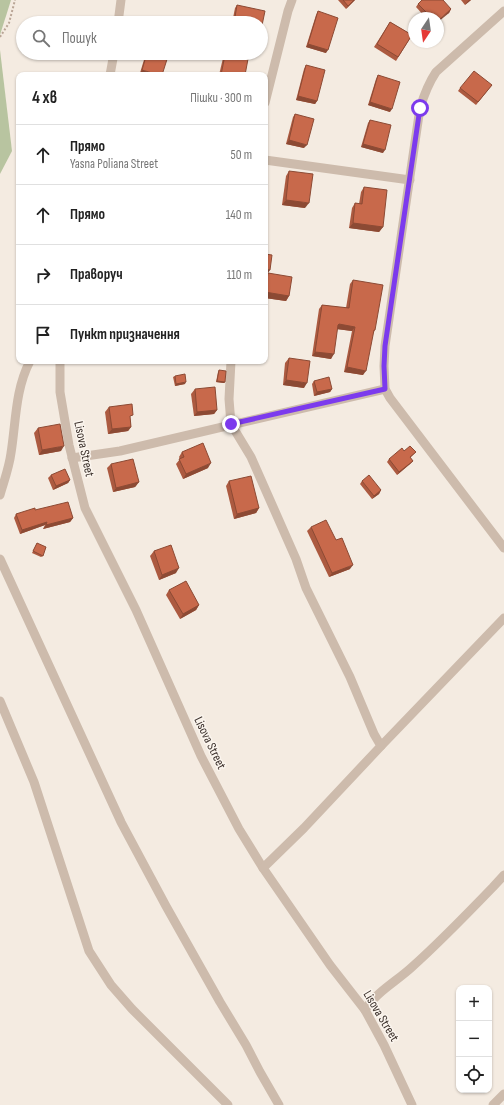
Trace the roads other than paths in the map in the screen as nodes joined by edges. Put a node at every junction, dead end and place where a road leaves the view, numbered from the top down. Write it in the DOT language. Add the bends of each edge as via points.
graph roads {
  1 [pos="121,0"];
  2 [pos="292,0"];
  3 [pos="504,11"];
  4 [pos="119,16"];
  5 [pos="113,60"];
  6 [pos="111,72"];
  7 [pos="268,91"];
  8 [pos="268,160"];
  9 [pos="410,180"];
  10 [pos="28,364"];
  11 [pos="60,364"];
  12 [pos="231,364"];
  13 [pos="385,389"];
  14 [pos="231,424"];
  15 [pos="72,458"];
  16 [pos="0,495"];
  17 [pos="504,548"];
  18 [pos="0,559"];
  19 [pos="504,618"];
  20 [pos="0,701"];
  21 [pos="382,746"];
  22 [pos="264,868"];
  23 [pos="504,875"];
  24 [pos="365,1010"];
  25 [pos="504,1094"];
  26 [pos="228,1105"];
  27 [pos="279,1105"];
  28 [pos="412,1105"];
  29 [pos="493,1105"];
  1 -- 4 [label="street"];
  2 -- 7 [label="street"];
  3 -- 9 [label="street" via="436,72 429,82 420,108"];
  5 -- 6 [label="street"];
  8 -- 9 [label="street"];
  9 -- 13 [label="street" via="385,346"];
  10 -- 16 [label="street" via="18,392 11,455"];
  11 -- 15 [label="street, Lisova Street" via="60,392"];
  12 -- 14 [label="street"];
  13 -- 14 [label="street"];
  13 -- 17 [label="street"];
  14 -- 15 [label="street" via="120,451"];
  14 -- 21 [label="street" via="251,457 296,559 306,588 350,677 374,734"];
  15 -- 22 [label="street, Lisova Street" via="85,508 136,610 201,756 239,828"];
  18 -- 27 [label="street" via="121,822"];
  19 -- 21 [label="street"];
  20 -- 26 [label="street" via="34,782 89,951 111,985 132,1009"];
  21 -- 22 [label="street"];
  22 -- 24 [label="street, Lisova Street" via="326,959"];
  23 -- 24 [label="street" via="425,956 370,1002"];
  24 -- 28 [label="street, Lisova Street"];
  25 -- 29 [label="street"];
}
